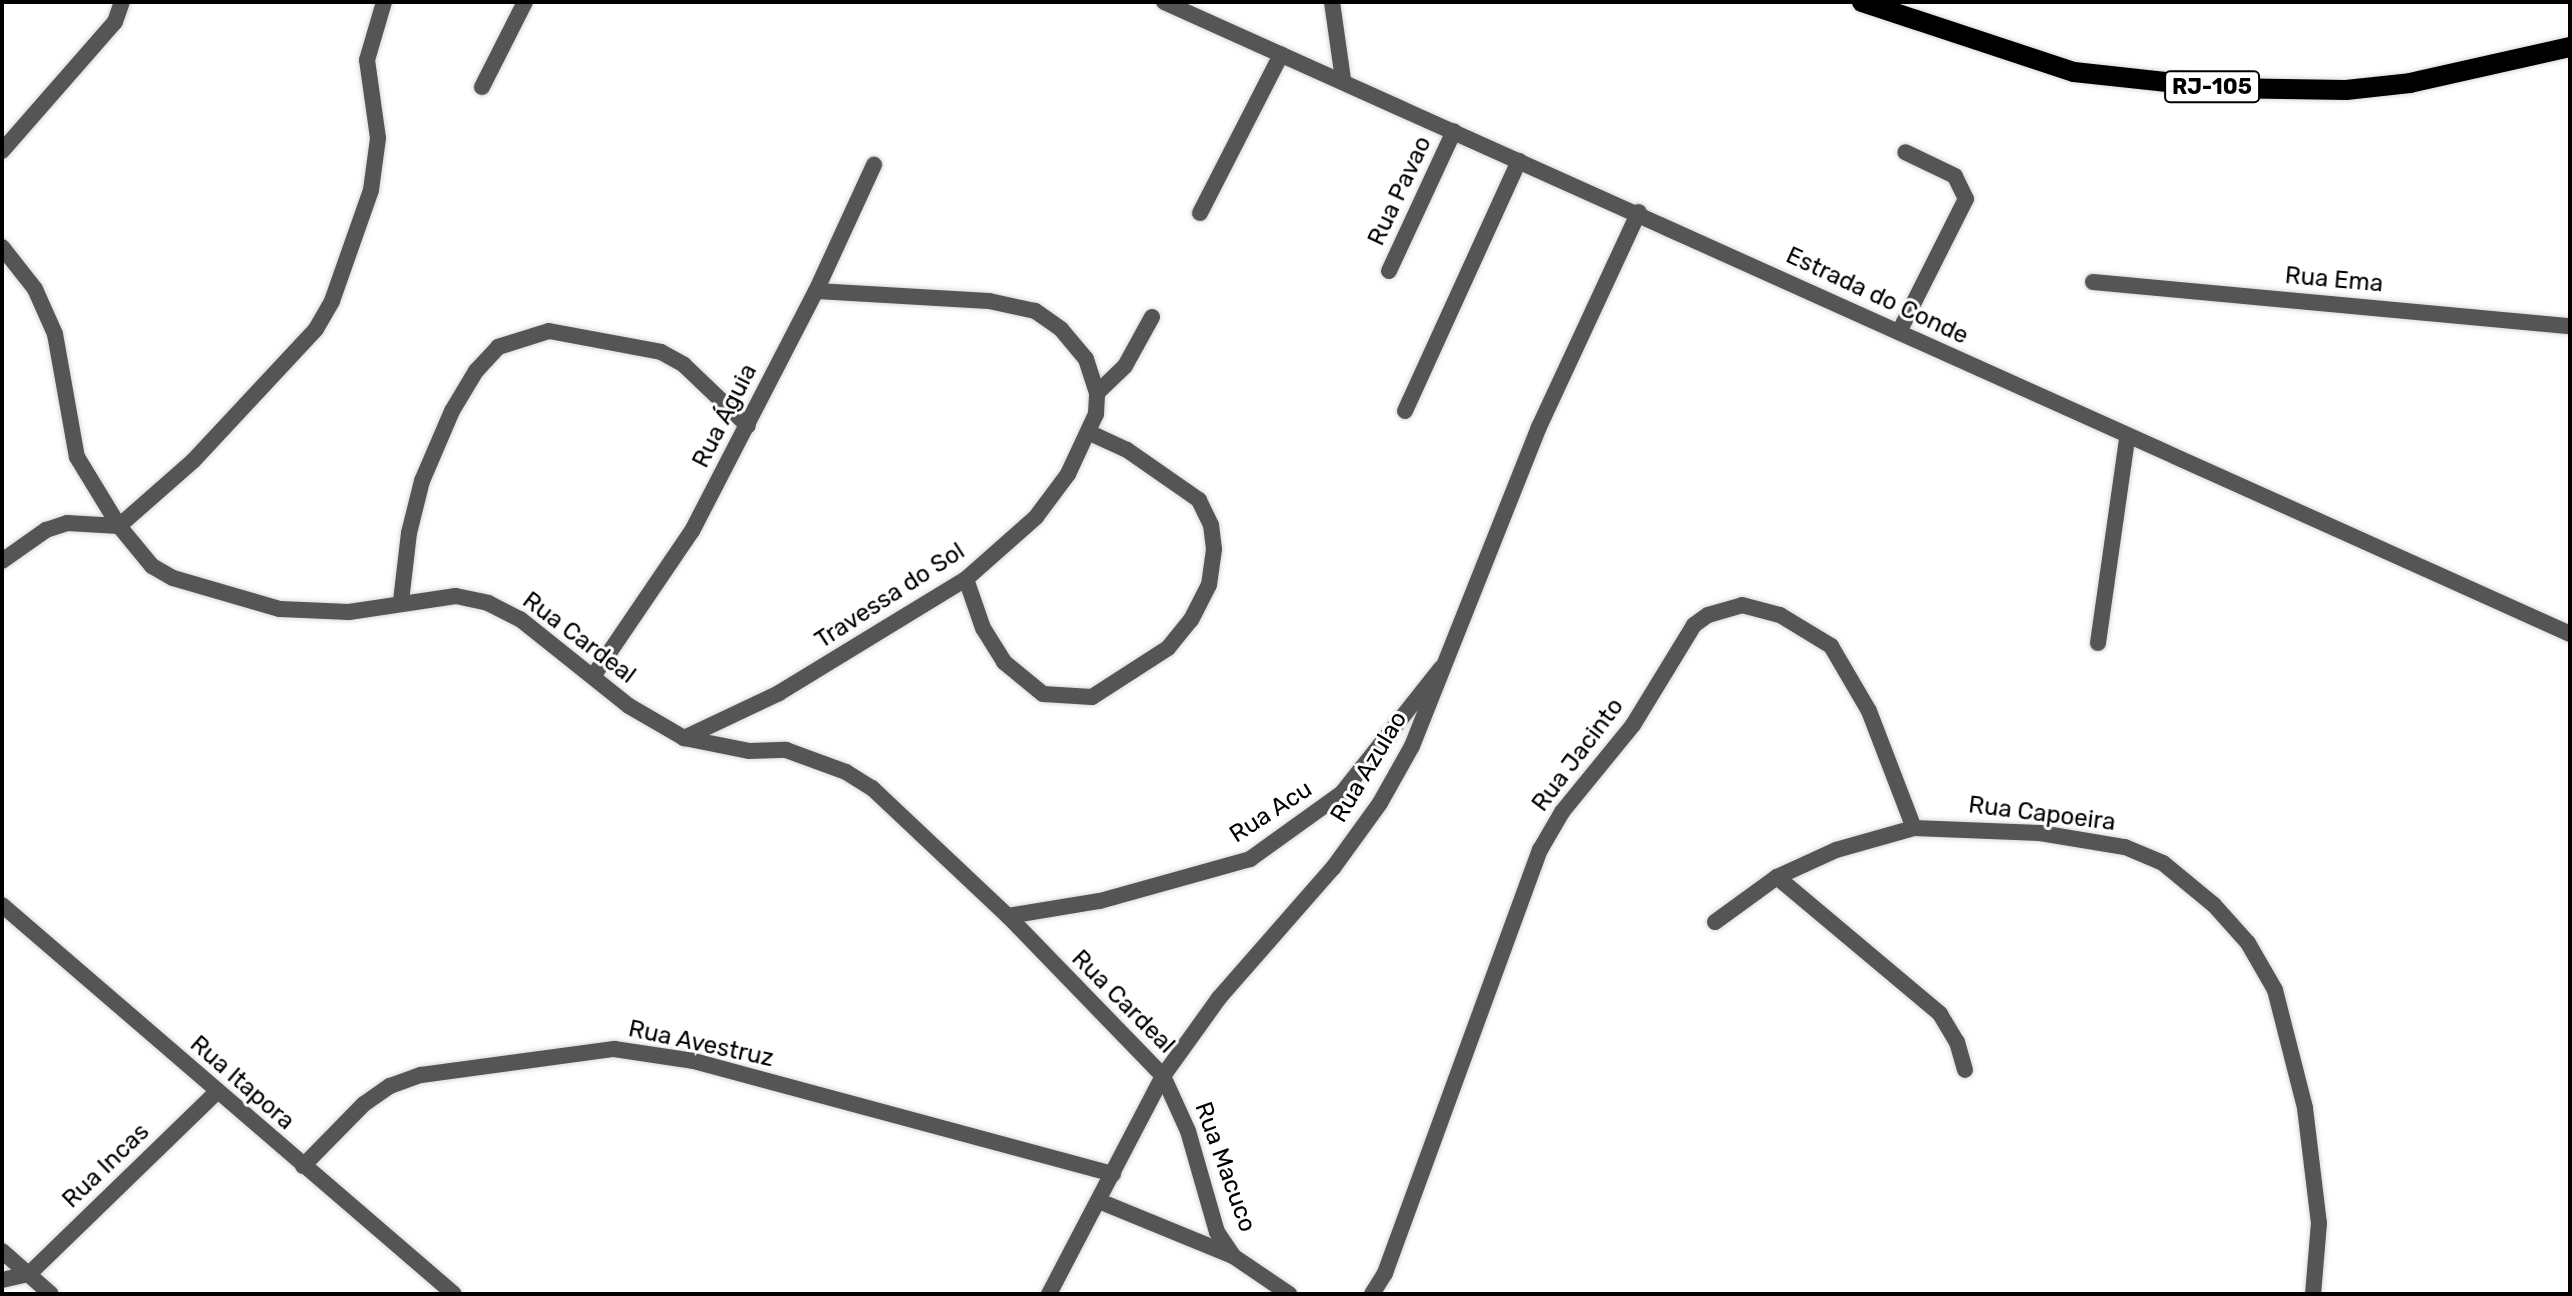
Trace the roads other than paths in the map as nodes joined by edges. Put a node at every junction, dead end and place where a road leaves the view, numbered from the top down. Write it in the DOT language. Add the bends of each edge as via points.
graph roads {
  1 [pos="122,2"];
  2 [pos="384,2"];
  3 [pos="525,2"];
  4 [pos="1164,2"];
  5 [pos="1332,2"];
  6 [pos="1862,2"];
  7 [pos="2570,47"];
  8 [pos="1281,55"];
  9 [pos="1343,79"];
  10 [pos="482,87"];
  11 [pos="1454,131"];
  12 [pos="2,151"];
  13 [pos="1905,152"];
  14 [pos="1519,161"];
  15 [pos="874,165"];
  16 [pos="1639,212"];
  17 [pos="1200,213"];
  18 [pos="2,247"];
  19 [pos="1389,271"];
  20 [pos="2093,282"];
  21 [pos="816,291"];
  22 [pos="1152,317"];
  23 [pos="2570,326"];
  24 [pos="1899,332"];
  25 [pos="1097,393"];
  26 [pos="1405,411"];
  27 [pos="748,426"];
  28 [pos="1090,433"];
  29 [pos="2127,439"];
  30 [pos="119,526"];
  31 [pos="2,561"];
  32 [pos="966,579"];
  33 [pos="401,601"];
  34 [pos="2570,634"];
  35 [pos="2098,643"];
  36 [pos="1450,656"];
  37 [pos="594,675"];
  38 [pos="684,738"];
  39 [pos="1914,828"];
  40 [pos="1777,877"];
  41 [pos="2,905"];
  42 [pos="1008,916"];
  43 [pos="1715,922"];
  44 [pos="1965,1070"];
  45 [pos="1163,1076"];
  46 [pos="216,1093"];
  47 [pos="303,1166"];
  48 [pos="1113,1174"];
  49 [pos="1099,1201"];
  50 [pos="2,1251"];
  51 [pos="1233,1256"];
  52 [pos="29,1274"];
  53 [pos="2,1280"];
  54 [pos="51,1294"];
  55 [pos="454,1294"];
  56 [pos="1049,1294"];
  57 [pos="1289,1294"];
  58 [pos="1372,1294"];
  59 [pos="2313,1294"];
  1 -- 12 [label="street" via="115,22"];
  2 -- 30 [label="street" via="367,60 377,114 375,165 332,301 297,354 193,461"];
  3 -- 10 [label="street"];
  4 -- 8 [label="street, Estrada do Conde"];
  5 -- 9 [label="street"];
  6 -- 7 [label="main road, RJ-105" via="2074,72 2222,88 2346,90 2410,83"];
  8 -- 9 [label="street, Estrada do Conde"];
  8 -- 17 [label="street"];
  9 -- 11 [label="street, Estrada do Conde"];
  11 -- 14 [label="street, Estrada do Conde"];
  11 -- 19 [label="street, Rua Pavao"];
  13 -- 24 [label="street" via="1955,176 1966,199"];
  14 -- 16 [label="street, Estrada do Conde"];
  14 -- 26 [label="street"];
  15 -- 21 [label="street, Rua Águia"];
  16 -- 24 [label="street, Estrada do Conde"];
  16 -- 36 [label="street, Rua Azulao" via="1539,427"];
  18 -- 30 [label="street, Rua Cardeal" via="35,289 55,334 77,457"];
  20 -- 23 [label="street, Rua Ema"];
  21 -- 25 [label="street" via="989,301 1035,311 1061,329 1086,359"];
  21 -- 27 [label="street, Rua Águia"];
  22 -- 25 [label="street" via="1125,366"];
  24 -- 29 [label="street, Estrada do Conde"];
  25 -- 28 [label="street, Travessa do Sol"];
  27 -- 33 [label="street" via="692,372 661,352 549,331 498,347 452,411 422,481"];
  27 -- 37 [label="street, Rua Águia" via="664,578"];
  28 -- 32 [label="street, Travessa do Sol" via="1036,517"];
  28 -- 32 [label="street" via="1127,450 1186,490 1199,500 1211,525 1209,585 1176,639 1092,697 1043,694 1004,662 983,628"];
  29 -- 34 [label="street, Estrada do Conde"];
  29 -- 35 [label="street"];
  30 -- 31 [label="street" via="67,523 46,530"];
  30 -- 33 [label="street, Rua Cardeal" via="152,566 254,603 349,612"];
  32 -- 38 [label="street, Travessa do Sol" via="779,693"];
  33 -- 37 [label="street, Rua Cardeal" via="456,596 488,603 520,619"];
  36 -- 42 [label="street, Rua Acu" via="1342,793 1250,859 1100,901"];
  36 -- 45 [label="street, Rua Azulao" via="1429,712 1380,803 1333,868 1219,998"];
  37 -- 38 [label="street, Rua Cardeal" via="629,706"];
  38 -- 42 [label="street, Rua Cardeal" via="749,751 786,750 846,772 872,788"];
  39 -- 40 [label="street, Rua Capoeira" via="1836,850"];
  39 -- 58 [label="street, Rua Jacinto" via="1869,711 1831,646 1780,615 1742,605 1694,625 1633,725 1562,812 1540,850 1385,1273"];
  39 -- 59 [label="street, Rua Capoeira" via="2012,830 2125,847 2163,863 2214,905 2248,943 2275,990 2305,1108 2319,1223"];
  40 -- 43 [label="street, Rua Capoeira"];
  40 -- 44 [label="street" via="1940,1014"];
  41 -- 46 [label="street, Rua Itapora"];
  42 -- 45 [label="street, Rua Cardeal"];
  45 -- 48 [label="street, Rua Azulao"];
  45 -- 51 [label="street, Rua Macuco" via="1188,1131 1217,1232"];
  46 -- 47 [label="street, Rua Itapora"];
  46 -- 52 [label="street, Rua Incas"];
  47 -- 48 [label="street, Rua Avestruz" via="364,1104 390,1086 421,1075 614,1049 694,1061"];
  47 -- 55 [label="street, Rua Itapora"];
  48 -- 49 [label="street, Rua Azulao"];
  49 -- 51 [label="street"];
  49 -- 56 [label="street, Rua Azulao"];
  50 -- 52 [label="street"];
  51 -- 57 [label="street, Rua Macuco"];
  52 -- 53 [label="street"];
  52 -- 54 [label="street"];
}
